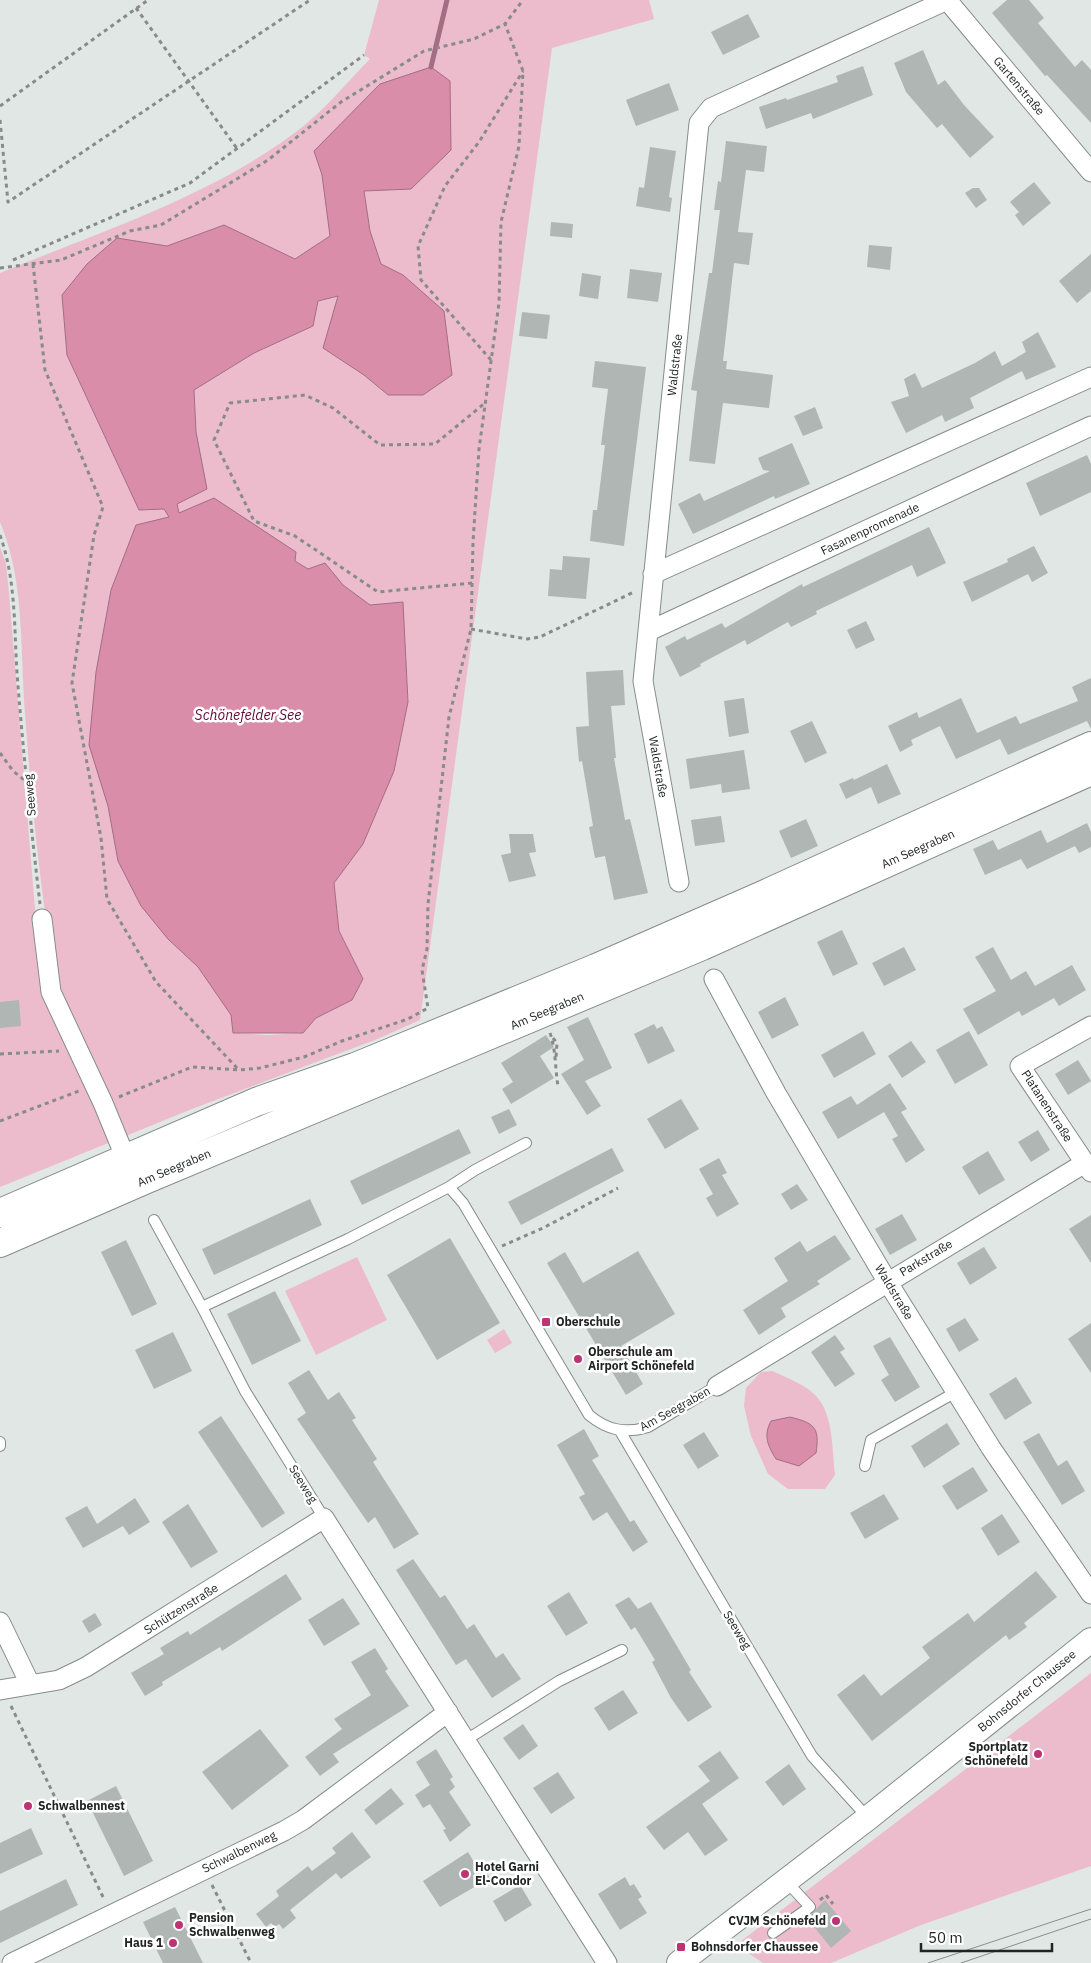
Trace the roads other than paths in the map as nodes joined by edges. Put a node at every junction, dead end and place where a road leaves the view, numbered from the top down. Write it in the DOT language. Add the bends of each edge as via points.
graph roads {
  1 [pos="948,0"];
  2 [pos="1091,172"];
  3 [pos="1091,377"];
  4 [pos="1091,426"];
  5 [pos="653,578"];
  6 [pos="650,631"];
  7 [pos="1091,746"];
  8 [pos="1091,771"];
  9 [pos="679,882"];
  10 [pos="42,919"];
  11 [pos="714,979"];
  12 [pos="1091,1026"];
  13 [pos="526,1143"];
  14 [pos="126,1159"];
  15 [pos="1088,1168"];
  16 [pos="449,1187"];
  17 [pos="0,1213"];
  18 [pos="154,1220"];
  19 [pos="0,1244"];
  20 [pos="887,1281"];
  21 [pos="202,1307"];
  22 [pos="717,1386"];
  23 [pos="956,1392"];
  24 [pos="620,1431"];
  25 [pos="864,1466"];
  26 [pos="324,1518"];
  27 [pos="1091,1594"];
  28 [pos="0,1622"];
  29 [pos="1091,1640"];
  30 [pos="622,1650"];
  31 [pos="30,1684"];
  32 [pos="1,1690"];
  33 [pos="448,1712"];
  34 [pos="466,1740"];
  35 [pos="868,1818"];
  36 [pos="785,1881"];
  37 [pos="774,1933"];
  38 [pos="12,1963"];
  39 [pos="607,1963"];
  40 [pos="679,1963"];
  1 -- 2 [label="street, Gartenstraße"];
  1 -- 5 [label="street, Waldstraße" via="710,108 699,123"];
  3 -- 5 [label="street"];
  4 -- 6 [label="street, Fasanenpromenade"];
  5 -- 6 [label="street, Waldstraße"];
  6 -- 9 [label="street, Waldstraße" via="643,681"];
  7 -- 14 [label="main road, Am Seegraben" via="596,968 355,1067 256,1102"];
  8 -- 19 [label="main road, Am Seegraben" via="695,949"];
  10 -- 14 [label="street" via="51,992"];
  11 -- 20 [label="street, Waldstraße" via="776,1093"];
  12 -- 15 [label="street, Platanenstraße" via="1020,1066"];
  13 -- 16 [label="lane"];
  14 -- 17 [label="main road, Am Seegraben"];
  15 -- 20 [label="street, Parkstraße"];
  16 -- 21 [label="lane" via="348,1239"];
  16 -- 24 [label="lane, Am Seegraben" via="463,1203 492,1250 589,1415 599,1423"];
  18 -- 21 [label="lane, Seeweg"];
  20 -- 22 [label="street, Parkstraße"];
  20 -- 23 [label="street, Waldstraße"];
  21 -- 26 [label="lane, Seeweg" via="245,1391"];
  22 -- 24 [label="lane, Am Seegraben" via="648,1427"];
  23 -- 25 [label="lane" via="871,1440"];
  23 -- 27 [label="street, Waldstraße"];
  24 -- 35 [label="lane, Seeweg" via="812,1756"];
  26 -- 31 [label="street, Schützenstraße" via="86,1667 59,1680"];
  26 -- 33 [label="street, Seeweg"];
  28 -- 31 [label="street"];
  29 -- 35 [label="street, Bohnsdorfer Chaussee"];
  30 -- 34 [label="lane" via="559,1681"];
  31 -- 32 [label="street, Schützenstraße"];
  33 -- 34 [label="street, Seeweg"];
  33 -- 38 [label="street, Schwalbenweg" via="303,1820"];
  34 -- 39 [label="street, Seeweg"];
  35 -- 36 [label="street, Bohnsdorfer Chaussee"];
  36 -- 37 [label="lane" via="810,1907"];
  36 -- 40 [label="street, Bohnsdorfer Chaussee"];
}
